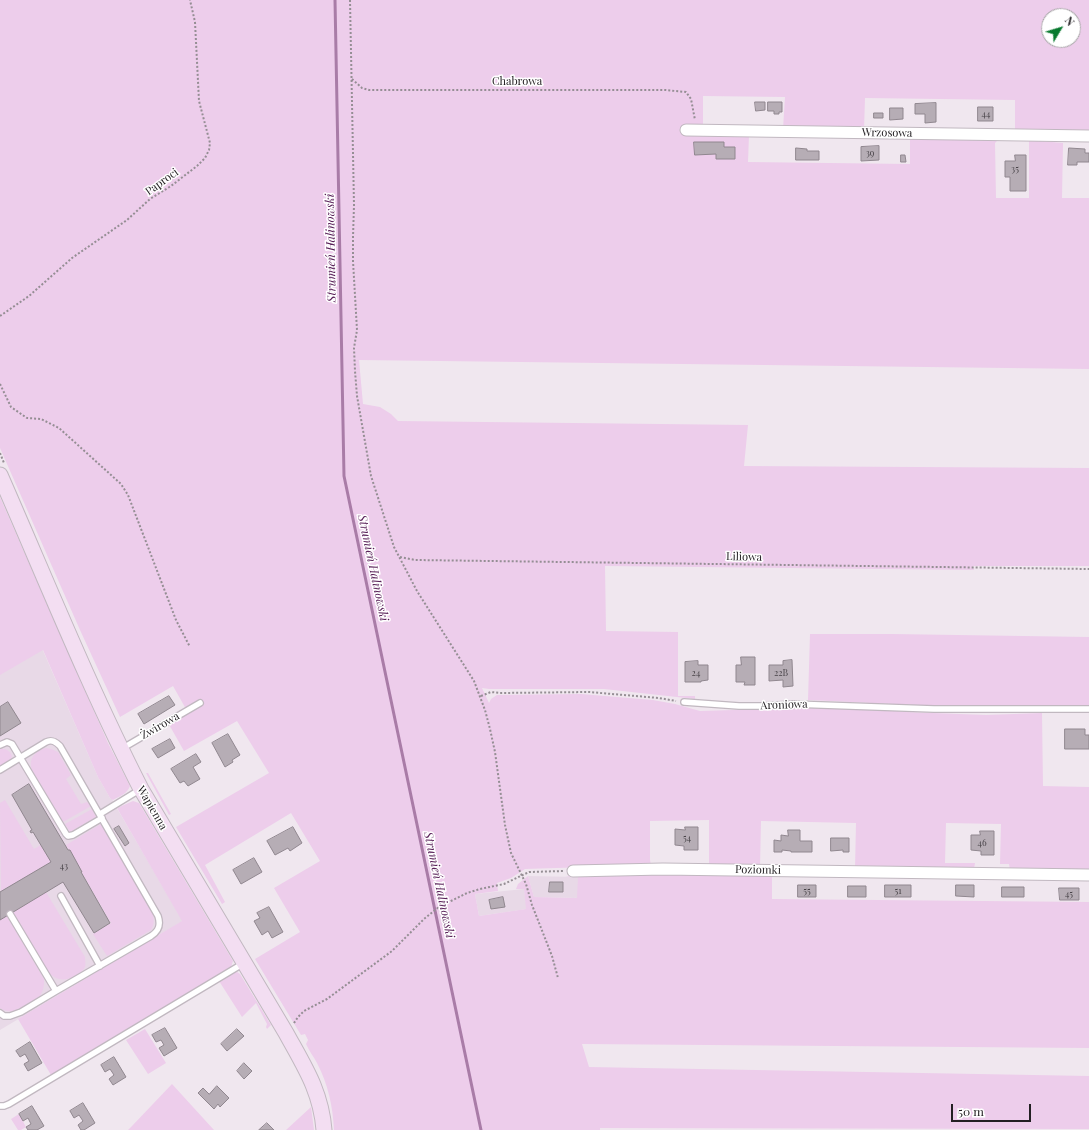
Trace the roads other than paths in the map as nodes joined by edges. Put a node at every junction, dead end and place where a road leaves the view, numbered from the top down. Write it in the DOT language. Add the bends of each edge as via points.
graph roads {
  1 [pos="691,131"];
  2 [pos="1089,136"];
  3 [pos="3,471"];
  4 [pos="684,702"];
  5 [pos="200,703"];
  6 [pos="1089,709"];
  7 [pos="0,745"];
  8 [pos="121,749"];
  9 [pos="20,758"];
  10 [pos="0,770"];
  11 [pos="141,789"];
  12 [pos="101,816"];
  13 [pos="573,871"];
  14 [pos="1089,875"];
  15 [pos="61,896"];
  16 [pos="10,914"];
  17 [pos="244,963"];
  18 [pos="100,966"];
  19 [pos="56,991"];
  20 [pos="0,1014"];
  21 [pos="0,1106"];
  22 [pos="324,1130"];
  1 -- 2 [label="street, Wrzosowa"];
  3 -- 8 [label="street, Wapienna" via="73,642"];
  4 -- 6 [label="lane, Aroniowa" via="739,706 793,704 934,709"];
  5 -- 8 [label="lane, Żwirowa"];
  7 -- 9 [label="lane" via="7,742 12,744"];
  8 -- 11 [label="street, Wapienna"];
  9 -- 10 [label="lane"];
  9 -- 12 [label="lane" via="46,742 57,742"];
  9 -- 12 [label="lane" via="68,836"];
  11 -- 12 [label="lane"];
  11 -- 17 [label="street, Wapienna"];
  12 -- 18 [label="lane" via="160,922 156,933"];
  13 -- 14 [label="street, Poziomki" via="679,869"];
  15 -- 18 [label="lane"];
  16 -- 19 [label="lane"];
  17 -- 21 [label="lane" via="9,1104"];
  17 -- 22 [label="street, Wapienna" via="286,1033 316,1090"];
  18 -- 19 [label="lane"];
  19 -- 20 [label="lane" via="15,1015"];
}
